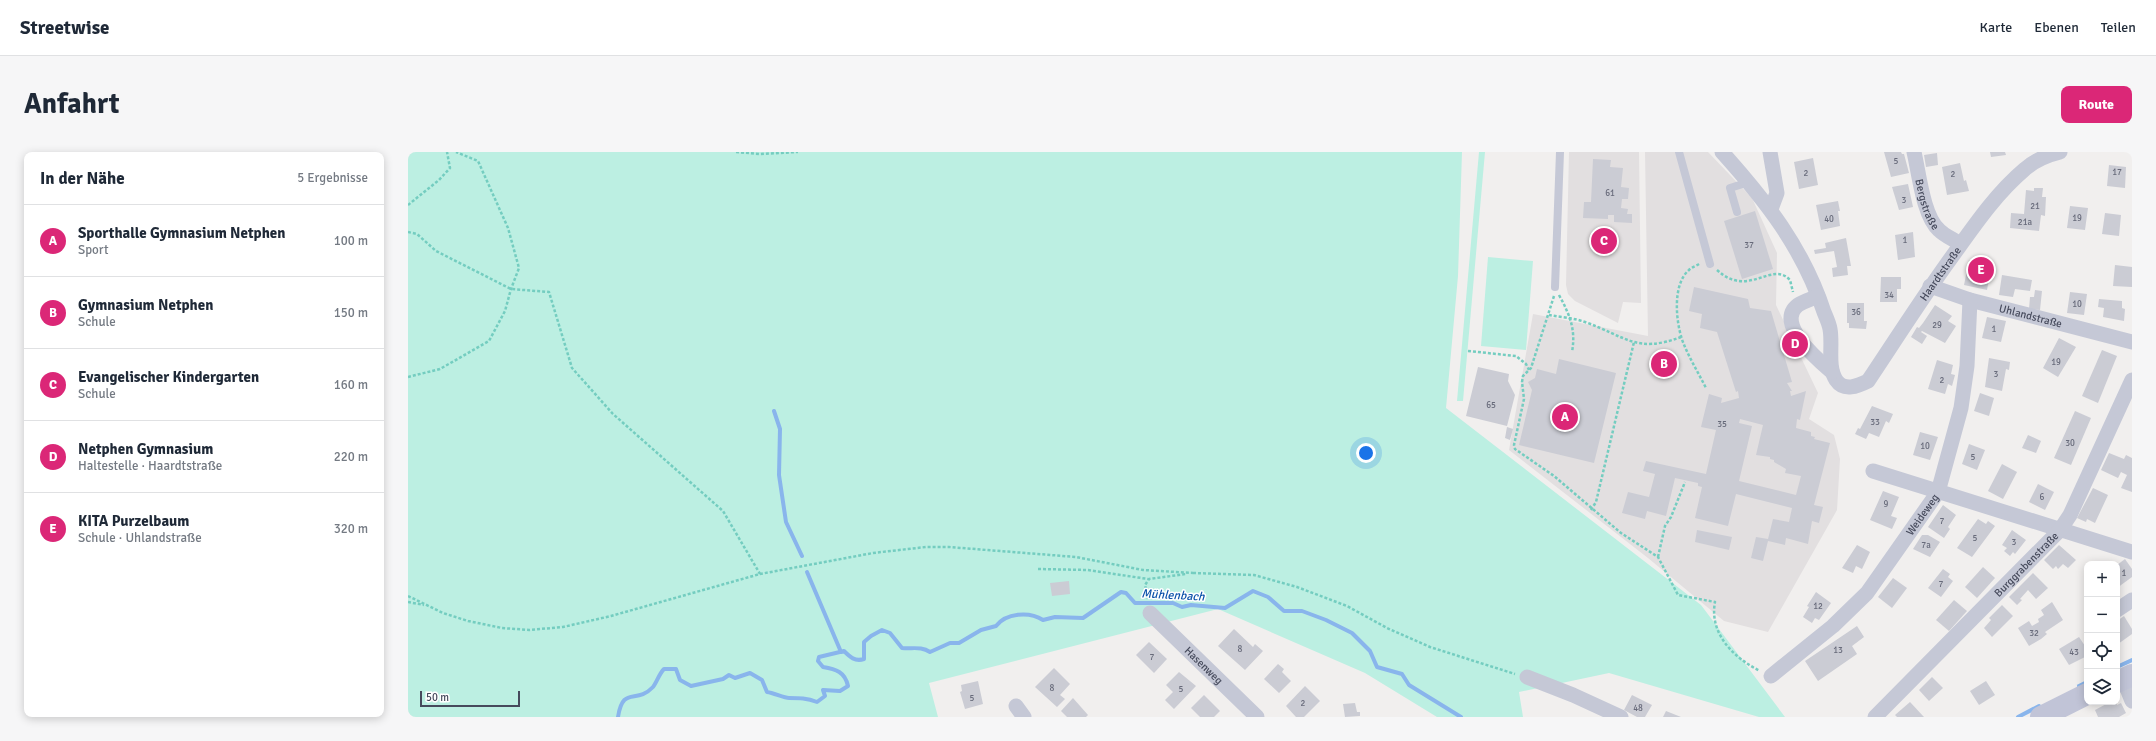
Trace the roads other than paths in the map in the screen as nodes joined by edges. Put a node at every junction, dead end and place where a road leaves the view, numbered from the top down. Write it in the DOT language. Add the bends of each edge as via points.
graph roads {
  1 [pos="1560,152"];
  2 [pos="1679,152"];
  3 [pos="1722,152"];
  4 [pos="1770,152"];
  5 [pos="1914,152"];
  6 [pos="2060,152"];
  7 [pos="1749,182"];
  8 [pos="1771,209"];
  9 [pos="1737,212"];
  10 [pos="1960,244"];
  11 [pos="1709,261"];
  12 [pos="1930,286"];
  13 [pos="1555,287"];
  14 [pos="1818,296"];
  15 [pos="1970,300"];
  16 [pos="2132,342"];
  17 [pos="1832,372"];
  18 [pos="2132,380"];
  19 [pos="1873,471"];
  20 [pos="1938,492"];
  21 [pos="2060,530"];
  22 [pos="2132,552"];
  23 [pos="2132,600"];
  24 [pos="2120,608"];
  25 [pos="1150,613"];
  26 [pos="1771,676"];
  27 [pos="1527,677"];
  28 [pos="2124,679"];
  29 [pos="2084,696"];
  30 [pos="2132,701"];
  31 [pos="1257,717"];
  32 [pos="1621,717"];
  33 [pos="1875,717"];
  34 [pos="2041,717"];
  1 -- 13 [label="lane"];
  2 -- 11 [label="lane"];
  3 -- 7 [label="street"];
  4 -- 8 [label="street" via="1777,193"];
  5 -- 10 [label="street, Bergstraße" via="1931,221 1939,230"];
  6 -- 10 [label="street, Haardtstraße" via="2025,168 2001,191"];
  7 -- 8 [label="street"];
  7 -- 9 [label="lane" via="1730,188"];
  8 -- 14 [label="street" via="1796,247"];
  10 -- 12 [label="street, Haardtstraße"];
  12 -- 15 [label="street, Uhlandstraße"];
  12 -- 17 [label="street, Haardtstraße" via="1868,381 1851,388 1837,381"];
  14 -- 17 [label="street" via="1830,329"];
  14 -- 17 [label="street, Haardtstraße" via="1797,306 1791,318 1791,326 1819,361"];
  15 -- 16 [label="street, Uhlandstraße"];
  15 -- 20 [label="street, Weideweg" via="1967,366 1961,408"];
  18 -- 21 [label="street, Burggrabenstraße" via="2070,515"];
  19 -- 20 [label="street"];
  20 -- 21 [label="street"];
  20 -- 26 [label="street, Weideweg" via="1867,593 1833,626"];
  21 -- 22 [label="street"];
  21 -- 33 [label="street, Burggrabenstraße"];
  23 -- 24 [label="street"];
  25 -- 31 [label="street, Hasenweg"];
  27 -- 32 [label="street"];
  28 -- 30 [label="street"];
  29 -- 34 [label="main road"];
}
